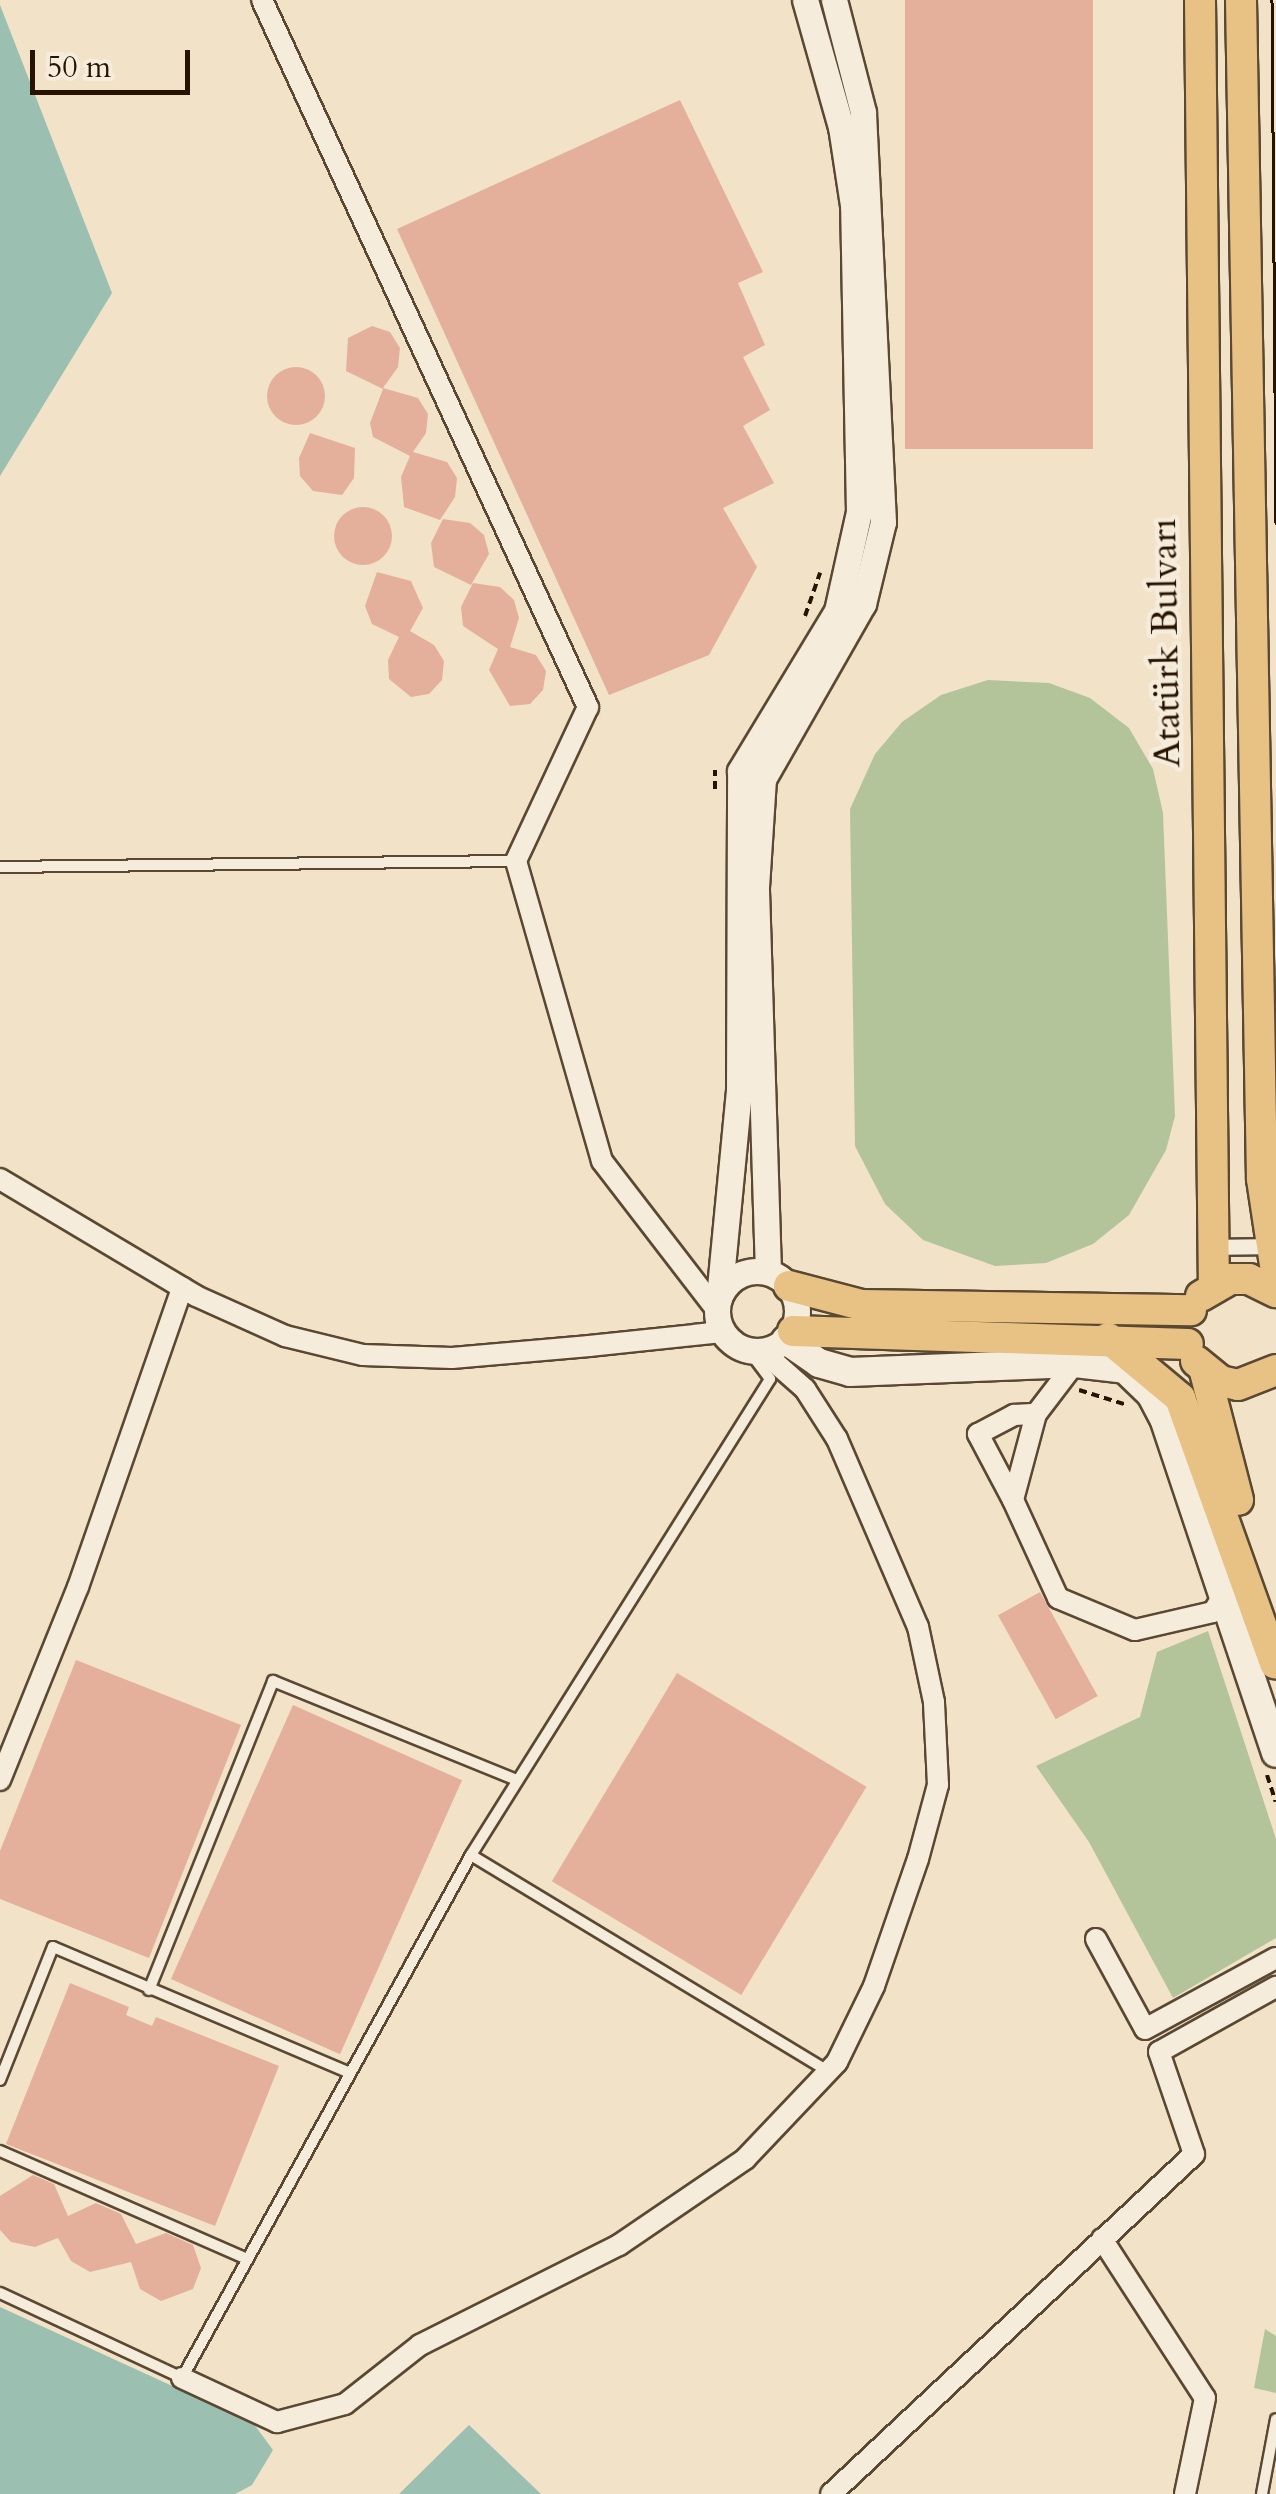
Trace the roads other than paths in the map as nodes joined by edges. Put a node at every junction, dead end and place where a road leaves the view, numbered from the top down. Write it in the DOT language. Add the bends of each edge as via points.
graph roads {
  1 [pos="262,0"];
  2 [pos="805,0"];
  3 [pos="834,0"];
  4 [pos="1200,0"];
  5 [pos="1241,0"];
  6 [pos="516,861"];
  7 [pos="0,867"];
  8 [pos="0,1179"];
  9 [pos="1214,1247"];
  10 [pos="1275,1254"];
  11 [pos="779,1279"];
  12 [pos="1214,1285"];
  13 [pos="182,1288"];
  14 [pos="1276,1292"];
  15 [pos="718,1310"];
  16 [pos="1192,1310"];
  17 [pos="1106,1336"];
  18 [pos="772,1343"];
  19 [pos="1188,1344"];
  20 [pos="1075,1363"];
  21 [pos="1276,1370"];
  22 [pos="1206,1372"];
  23 [pos="1036,1414"];
  24 [pos="1013,1500"];
  25 [pos="1221,1599"];
  26 [pos="1276,1664"];
  27 [pos="1276,1753"];
  28 [pos="0,1780"];
  29 [pos="517,1780"];
  30 [pos="470,1855"];
  31 [pos="1096,1939"];
  32 [pos="1276,1958"];
  33 [pos="1276,1988"];
  34 [pos="149,1990"];
  35 [pos="1145,2029"];
  36 [pos="1159,2052"];
  37 [pos="828,2072"];
  38 [pos="350,2073"];
  39 [pos="0,2080"];
  40 [pos="0,2151"];
  41 [pos="1102,2238"];
  42 [pos="247,2259"];
  43 [pos="0,2293"];
  44 [pos="182,2378"];
  45 [pos="1276,2419"];
  46 [pos="832,2494"];
  47 [pos="1185,2494"];
  48 [pos="1262,2494"];
  1 -- 6 [label="street" via="588,707"];
  2 -- 15 [label="street" via="841,127 853,204 859,512 837,612 740,771 739,1092"];
  3 -- 11 [label="street" via="863,112 883,522 863,604 763,779 756,886"];
  4 -- 9 [label="main road, Atatürk Bulvarı"];
  5 -- 10 [label="main road" via="1262,1179"];
  6 -- 7 [label="lane"];
  6 -- 15 [label="street" via="602,1161"];
  8 -- 13 [label="street"];
  9 -- 10 [label="street"];
  9 -- 12 [label="main road, Atatürk Bulvarı"];
  11 -- 15 [label="street" via="733,1278"];
  11 -- 16 [label="main road" via="862,1305"];
  11 -- 18 [label="street" via="798,1308"];
  12 -- 14 [label="main road" via="1249,1279"];
  12 -- 16 [label="main road"];
  13 -- 15 [label="street" via="285,1336 362,1354 452,1358 712,1333"];
  13 -- 28 [label="street" via="78,1587"];
  15 -- 18 [label="street" via="735,1346"];
  16 -- 19 [label="main road"];
  17 -- 18 [label="main road"];
  17 -- 19 [label="main road"];
  17 -- 26 [label="main road" via="1180,1398"];
  18 -- 20 [label="main road" via="850,1372"];
  18 -- 29 [label="lane" via="770,1379"];
  18 -- 37 [label="street" via="838,1439 918,1627 934,1702 938,1785 918,1859 874,1986"];
  19 -- 22 [label="main road"];
  20 -- 23 [label="street"];
  20 -- 25 [label="main road" via="1124,1369 1151,1394"];
  21 -- 22 [label="main road" via="1238,1385"];
  22 -- 26 [label="main road"];
  23 -- 24 [label="street"];
  23 -- 24 [label="street" via="1014,1415 978,1434"];
  24 -- 25 [label="street" via="1058,1598 1091,1617 1135,1630 1213,1612"];
  25 -- 27 [label="main road"];
  29 -- 30 [label="lane"];
  29 -- 34 [label="lane" via="272,1682"];
  30 -- 37 [label="lane"];
  30 -- 38 [label="lane"];
  31 -- 35 [label="street"];
  32 -- 35 [label="street"];
  33 -- 36 [label="street"];
  34 -- 38 [label="lane"];
  34 -- 39 [label="lane" via="53,1947"];
  35 -- 36 [label="street"];
  36 -- 41 [label="street" via="1194,2154"];
  37 -- 44 [label="street" via="745,2159 618,2244 420,2345 345,2404 277,2422"];
  38 -- 42 [label="lane"];
  40 -- 42 [label="lane"];
  41 -- 46 [label="street"];
  41 -- 47 [label="street" via="1206,2398"];
  42 -- 44 [label="lane"];
  43 -- 44 [label="lane"];
  45 -- 48 [label="lane"];
}
